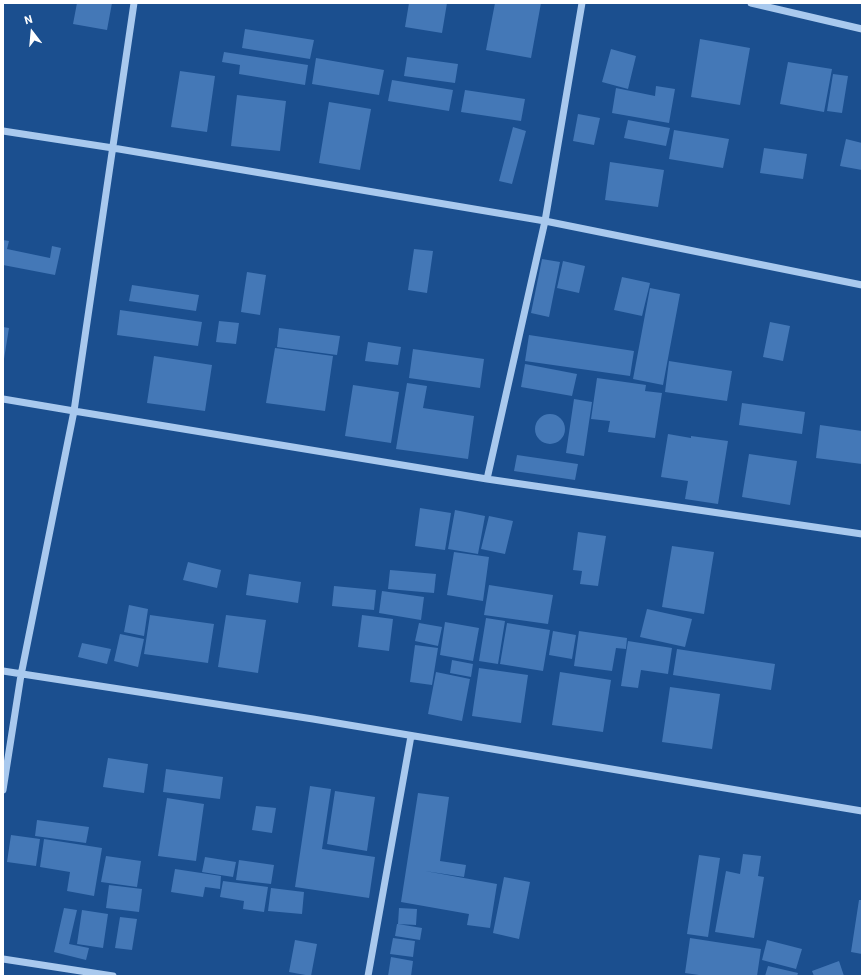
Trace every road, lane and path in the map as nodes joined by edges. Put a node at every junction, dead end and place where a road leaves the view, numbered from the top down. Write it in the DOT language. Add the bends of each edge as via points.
graph roads {
  1 [pos="134,3"];
  2 [pos="582,3"];
  3 [pos="751,3"];
  4 [pos="862,29"];
  5 [pos="3,131"];
  6 [pos="113,148"];
  7 [pos="545,221"];
  8 [pos="862,285"];
  9 [pos="3,399"];
  10 [pos="74,411"];
  11 [pos="487,479"];
  12 [pos="862,534"];
  13 [pos="3,671"];
  14 [pos="21,674"];
  15 [pos="411,736"];
  16 [pos="3,790"];
  17 [pos="862,811"];
  18 [pos="3,959"];
  19 [pos="113,976"];
  20 [pos="368,976"];
  1 -- 6 [label="street"];
  2 -- 7 [label="street"];
  3 -- 4 [label="street"];
  5 -- 6 [label="street"];
  6 -- 7 [label="street"];
  6 -- 10 [label="street"];
  7 -- 8 [label="street"];
  7 -- 11 [label="street"];
  9 -- 10 [label="street"];
  10 -- 11 [label="street"];
  10 -- 14 [label="street"];
  11 -- 12 [label="street"];
  13 -- 14 [label="street"];
  14 -- 15 [label="street"];
  14 -- 16 [label="street"];
  15 -- 17 [label="street"];
  15 -- 20 [label="street"];
  18 -- 19 [label="street"];
}
